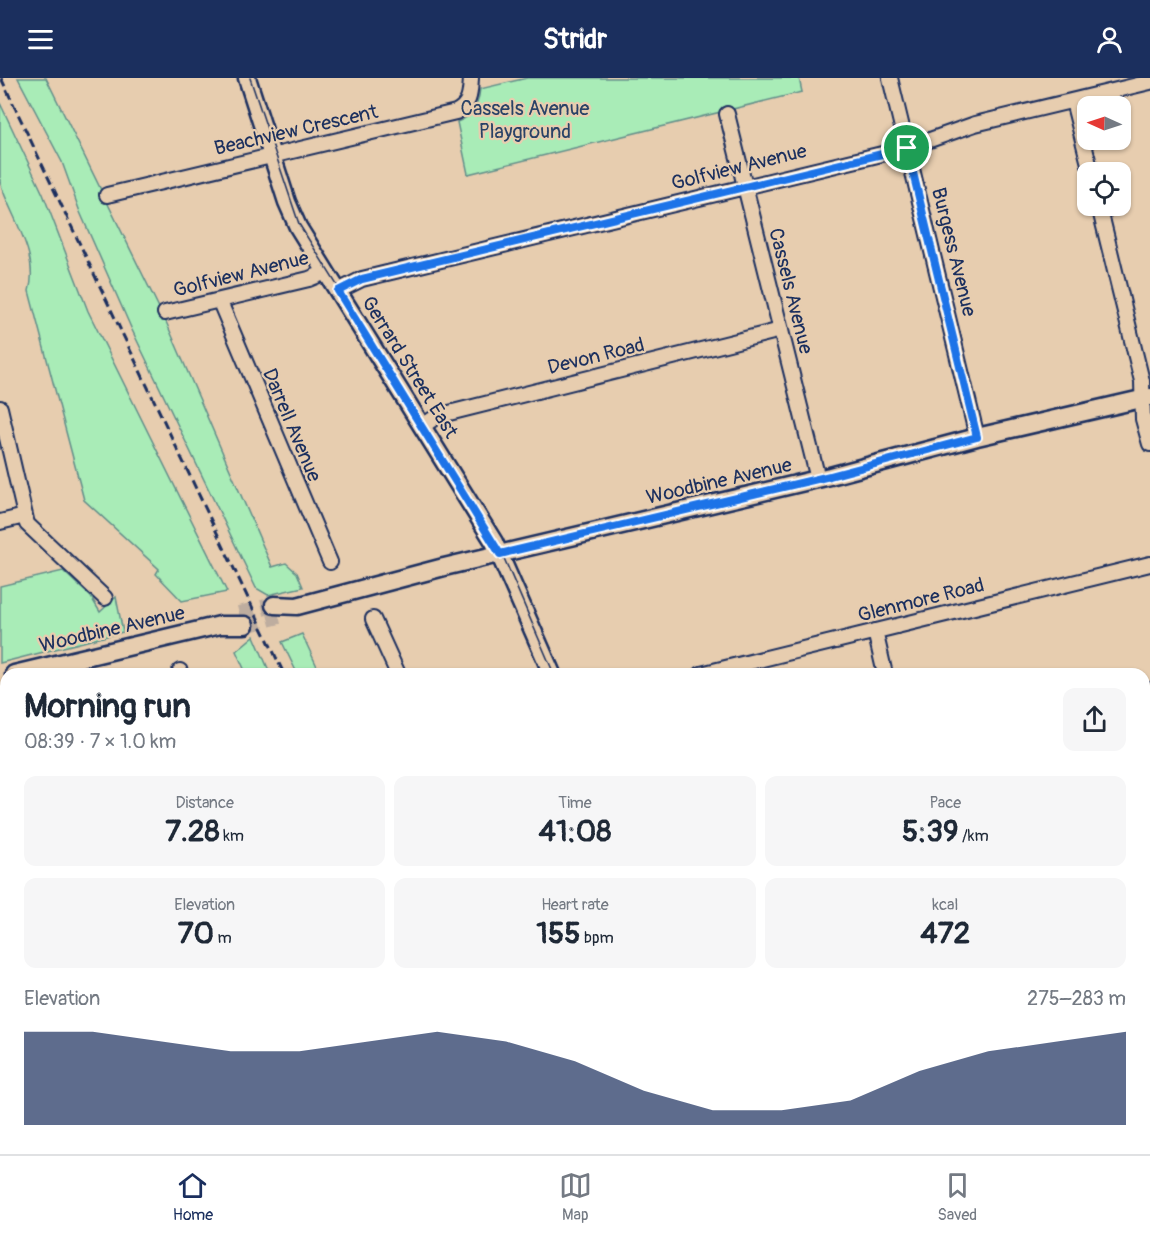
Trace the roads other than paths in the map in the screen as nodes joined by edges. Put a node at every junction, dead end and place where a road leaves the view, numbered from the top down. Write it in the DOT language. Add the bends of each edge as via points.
graph roads {
  1 [pos="247,78"];
  2 [pos="471,78"];
  3 [pos="890,78"];
  4 [pos="1150,82"];
  5 [pos="1073,101"];
  6 [pos="727,114"];
  7 [pos="907,148"];
  8 [pos="272,155"];
  9 [pos="1088,162"];
  10 [pos="745,186"];
  11 [pos="107,195"];
  12 [pos="1101,216"];
  13 [pos="326,272"];
  14 [pos="338,291"];
  15 [pos="220,302"];
  16 [pos="165,313"];
  17 [pos="781,330"];
  18 [pos="1146,398"];
  19 [pos="0,408"];
  20 [pos="423,426"];
  21 [pos="977,437"];
  22 [pos="1150,444"];
  23 [pos="818,479"];
  24 [pos="25,516"];
  25 [pos="0,522"];
  26 [pos="500,554"];
  27 [pos="330,562"];
  28 [pos="1150,564"];
  29 [pos="105,598"];
  30 [pos="277,611"];
  31 [pos="373,619"];
  32 [pos="242,620"];
  33 [pos="875,631"];
  34 [pos="41,668"];
  35 [pos="395,668"];
  36 [pos="549,668"];
  37 [pos="725,668"];
  38 [pos="884,668"];
  1 -- 8 [label="main road, Gerrard Street East"];
  2 -- 8 [label="street, Beachview Crescent" via="469,100 456,112"];
  3 -- 7 [label="street, Burgess Avenue"];
  4 -- 5 [label="street, Golfview Avenue"];
  5 -- 7 [label="street, Golfview Avenue" via="975,124"];
  5 -- 9 [label="street"];
  6 -- 10 [label="street, Cassels Avenue"];
  7 -- 10 [label="street, Golfview Avenue"];
  7 -- 21 [label="street, Burgess Avenue"];
  8 -- 11 [label="street, Beachview Crescent"];
  8 -- 13 [label="main road, Gerrard Street East" via="292,213"];
  10 -- 14 [label="street, Golfview Avenue" via="362,279"];
  10 -- 17 [label="street, Cassels Avenue"];
  12 -- 18 [label="street"];
  13 -- 14 [label="main road, Gerrard Street East"];
  13 -- 15 [label="street, Golfview Avenue"];
  14 -- 20 [label="main road, Gerrard Street East"];
  15 -- 16 [label="street, Golfview Avenue"];
  15 -- 27 [label="street, Darrell Avenue"];
  17 -- 20 [label="street, Devon Road" via="437,416"];
  17 -- 23 [label="street, Cassels Avenue"];
  18 -- 21 [label="main road, Woodbine Avenue"];
  18 -- 22 [label="street" via="1143,419"];
  19 -- 24 [label="street"];
  20 -- 26 [label="main road, Gerrard Street East"];
  21 -- 23 [label="main road, Woodbine Avenue"];
  23 -- 26 [label="main road, Woodbine Avenue"];
  24 -- 25 [label="street"];
  24 -- 29 [label="street" via="27,524"];
  26 -- 30 [label="main road, Woodbine Avenue"];
  26 -- 36 [label="main road, Gerrard Street East"];
  28 -- 33 [label="street, Glenmore Road"];
  31 -- 35 [label="street"];
  32 -- 34 [label="main road, Woodbine Avenue"];
  33 -- 37 [label="street, Glenmore Road"];
  33 -- 38 [label="street"];
}
